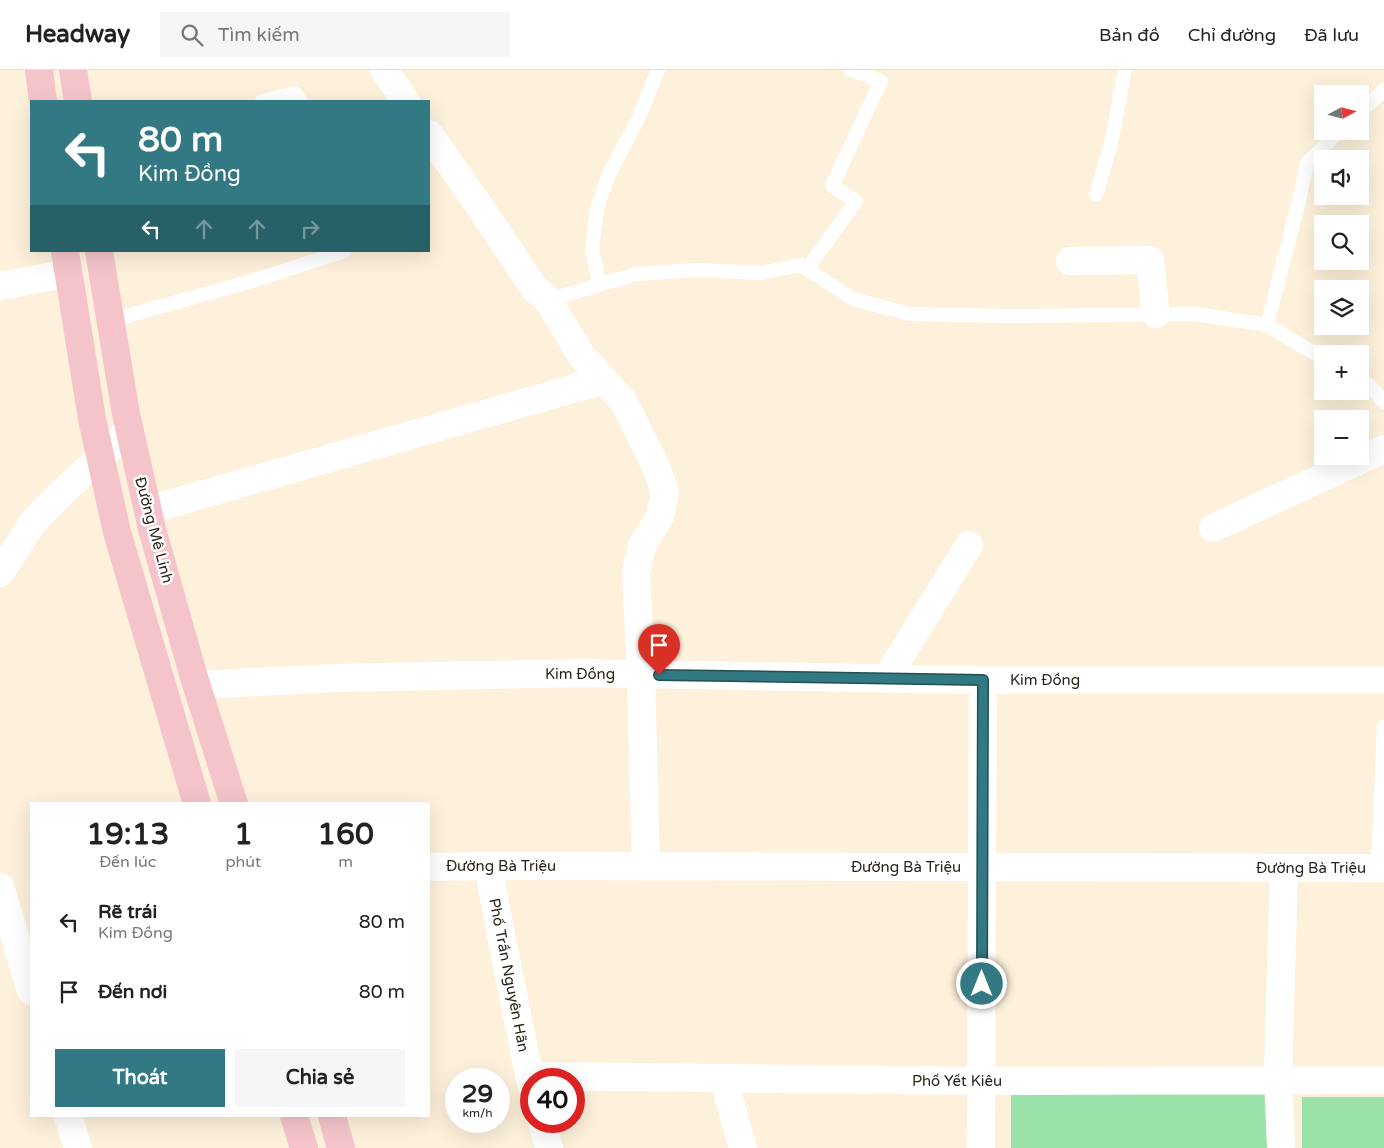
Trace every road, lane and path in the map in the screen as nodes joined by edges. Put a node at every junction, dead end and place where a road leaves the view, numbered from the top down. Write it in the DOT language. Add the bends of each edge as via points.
graph roads {
  1 [pos="39,70"];
  2 [pos="74,70"];
  3 [pos="384,70"];
  4 [pos="658,70"];
  5 [pos="851,70"];
  6 [pos="1125,70"];
  7 [pos="1384,90"];
  8 [pos="43,100"];
  9 [pos="78,100"];
  10 [pos="266,100"];
  11 [pos="300,100"];
  12 [pos="405,100"];
  13 [pos="1369,104"];
  14 [pos="430,135"];
  15 [pos="1331,140"];
  16 [pos="1096,195"];
  17 [pos="99,252"];
  18 [pos="341,252"];
  19 [pos="1070,261"];
  20 [pos="67,262"];
  21 [pos="807,269"];
  22 [pos="600,285"];
  23 [pos="0,286"];
  24 [pos="548,300"];
  25 [pos="1156,314"];
  26 [pos="110,321"];
  27 [pos="1267,325"];
  28 [pos="1314,353"];
  29 [pos="604,380"];
  30 [pos="1369,385"];
  31 [pos="1384,402"];
  32 [pos="129,430"];
  33 [pos="1384,450"];
  34 [pos="100,457"];
  35 [pos="148,510"];
  36 [pos="1213,528"];
  37 [pos="969,545"];
  38 [pos="0,573"];
  39 [pos="640,674"];
  40 [pos="886,679"];
  41 [pos="983,680"];
  42 [pos="1384,680"];
  43 [pos="197,686"];
  44 [pos="1384,727"];
  45 [pos="196,802"];
  46 [pos="233,802"];
  47 [pos="488,866"];
  48 [pos="646,866"];
  49 [pos="430,867"];
  50 [pos="982,867"];
  51 [pos="1284,868"];
  52 [pos="1381,868"];
  53 [pos="0,887"];
  54 [pos="16,948"];
  55 [pos="30,988"];
  56 [pos="528,1068"];
  57 [pos="723,1078"];
  58 [pos="585,1079"];
  59 [pos="1278,1080"];
  60 [pos="1384,1080"];
  61 [pos="982,1081"];
  62 [pos="68,1117"];
  63 [pos="294,1117"];
  64 [pos="332,1117"];
  65 [pos="545,1133"];
  66 [pos="78,1148"];
  67 [pos="304,1148"];
  68 [pos="342,1148"];
  69 [pos="549,1148"];
  70 [pos="743,1148"];
  71 [pos="981,1148"];
  72 [pos="1280,1148"];
  1 -- 8 [label="main road"];
  2 -- 9 [label="main road"];
  3 -- 12 [label="street"];
  4 -- 22 [label="lane" via="640,117 609,174 597,208 592,250"];
  5 -- 21 [label="lane" via="881,81 832,186 856,200"];
  6 -- 16 [label="lane" via="1111,143"];
  7 -- 13 [label="lane"];
  10 -- 11 [label="lane" via="295,93"];
  14 -- 24 [label="street" via="535,289"];
  15 -- 27 [label="lane" via="1307,163"];
  17 -- 26 [label="main road, Đường Mê Linh"];
  18 -- 26 [label="lane"];
  19 -- 25 [label="street" via="1150,260"];
  20 -- 23 [label="street"];
  20 -- 34 [label="main road"];
  21 -- 22 [label="lane" via="801,265 761,273 697,270 636,274"];
  21 -- 25 [label="lane" via="853,298 909,314"];
  22 -- 24 [label="lane"];
  24 -- 29 [label="street" via="581,355"];
  25 -- 27 [label="lane" via="1195,314"];
  26 -- 32 [label="main road, Đường Mê Linh"];
  27 -- 28 [label="lane"];
  29 -- 35 [label="street"];
  29 -- 39 [label="street" via="624,402 657,469 665,493 660,516 642,546 636,572"];
  30 -- 31 [label="lane"];
  32 -- 34 [label="street"];
  32 -- 35 [label="main road, Đường Mê Linh"];
  33 -- 36 [label="street"];
  34 -- 38 [label="street" via="34,521"];
  34 -- 45 [label="main road" via="117,532"];
  35 -- 43 [label="main road, Đường Mê Linh"];
  37 -- 40 [label="street"];
  39 -- 40 [label="street, Kim Đồng"];
  39 -- 43 [label="street, Kim Đồng" via="338,678"];
  39 -- 48 [label="street"];
  40 -- 41 [label="street, Kim Đồng"];
  41 -- 42 [label="street, Kim Đồng"];
  41 -- 50 [label="street"];
  43 -- 46 [label="main road, Đường Mê Linh"];
  44 -- 52 [label="lane"];
  47 -- 48 [label="street, Đường Bà Triệu"];
  47 -- 49 [label="street, Đường Bà Triệu"];
  47 -- 56 [label="street, Phố Trần Nguyên Hãn"];
  48 -- 50 [label="street, Đường Bà Triệu"];
  50 -- 51 [label="street, Đường Bà Triệu"];
  50 -- 61 [label="street"];
  51 -- 52 [label="street, Đường Bà Triệu"];
  51 -- 59 [label="street"];
  53 -- 54 [label="street"];
  54 -- 55 [label="street"];
  57 -- 58 [label="street, Phố Yết Kiêu"];
  57 -- 61 [label="street, Phố Yết Kiêu"];
  57 -- 70 [label="street"];
  59 -- 60 [label="street, Phố Yết Kiêu"];
  59 -- 61 [label="street, Phố Yết Kiêu"];
  59 -- 72 [label="street"];
  61 -- 71 [label="street"];
  62 -- 66 [label="street"];
  63 -- 67 [label="main road"];
  64 -- 68 [label="main road"];
  65 -- 69 [label="street"];
}
